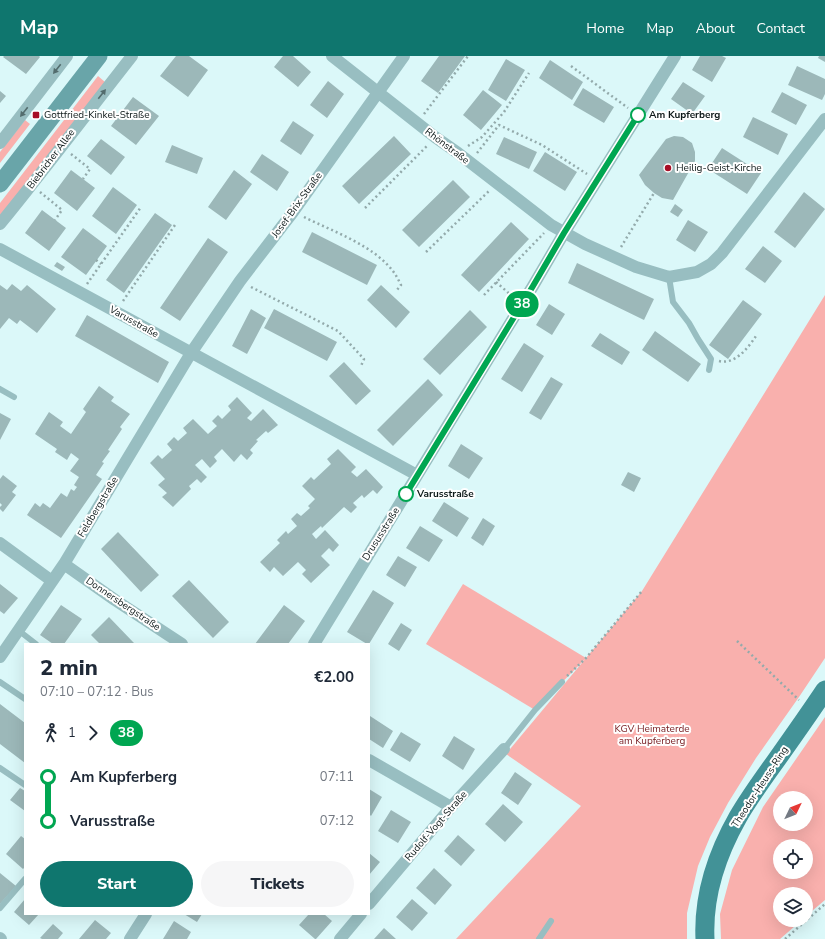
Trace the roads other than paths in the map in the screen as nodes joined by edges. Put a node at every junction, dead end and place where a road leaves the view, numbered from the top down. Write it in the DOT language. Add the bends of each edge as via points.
graph roads {
  1 [pos="67,56"];
  2 [pos="99,56"];
  3 [pos="132,56"];
  4 [pos="332,56"];
  5 [pos="404,56"];
  6 [pos="675,56"];
  7 [pos="379,92"];
  8 [pos="825,119"];
  9 [pos="0,143"];
  10 [pos="0,184"];
  11 [pos="0,224"];
  12 [pos="564,233"];
  13 [pos="0,249"];
  14 [pos="669,277"];
  15 [pos="191,353"];
  16 [pos="709,370"];
  17 [pos="0,389"];
  18 [pos="14,397"];
  19 [pos="417,475"];
  20 [pos="0,543"];
  21 [pos="64,564"];
  22 [pos="52,581"];
  23 [pos="18,630"];
  24 [pos="35,643"];
  25 [pos="180,643"];
  26 [pos="315,643"];
  27 [pos="0,657"];
  28 [pos="0,682"];
  29 [pos="562,682"];
  30 [pos="825,690"];
  31 [pos="24,698"];
  32 [pos="504,749"];
  33 [pos="370,761"];
  34 [pos="0,768"];
  35 [pos="24,784"];
  36 [pos="451,807"];
  37 [pos="24,880"];
  38 [pos="370,903"];
  39 [pos="0,908"];
  40 [pos="145,915"];
  41 [pos="360,915"];
  42 [pos="551,921"];
  43 [pos="130,939"];
  44 [pos="340,939"];
  45 [pos="539,939"];
  46 [pos="706,939"];
  1 -- 9 [label="street, one-way"];
  2 -- 10 [label="main road"];
  11 -- 3 [label="street, Biebricher Allee, one-way"];
  4 -- 7 [label="street, Rhönstraße"];
  5 -- 7 [label="street, Josef-Brix-Straße"];
  6 -- 12 [label="street, Drususstraße"];
  7 -- 12 [label="street, Rhönstraße"];
  7 -- 15 [label="street, Josef-Brix-Straße" via="240,281"];
  8 -- 14 [label="street" via="722,253 711,264 697,272"];
  12 -- 14 [label="street" via="636,267"];
  12 -- 19 [label="street, Drususstraße"];
  13 -- 15 [label="street, Varusstraße"];
  14 -- 16 [label="lane" via="673,302 711,359"];
  15 -- 19 [label="street, Varusstraße"];
  15 -- 21 [label="street, Feldbergstraße"];
  17 -- 18 [label="lane"];
  19 -- 26 [label="street, Drususstraße"];
  20 -- 22 [label="street"];
  21 -- 22 [label="street, Feldbergstraße"];
  21 -- 25 [label="street, Donnersbergstraße"];
  22 -- 23 [label="street, Feldbergstraße"];
  23 -- 24 [label="lane"];
  23 -- 27 [label="street, Feldbergstraße"];
  28 -- 31 [label="lane"];
  29 -- 32 [label="lane" via="535,710"];
  30 -- 46 [label="main road, Theodor-Heuss-Ring" via="738,817 722,849 705,918"];
  32 -- 36 [label="street, Rudolf-Vogt-Straße"];
  33 -- 36 [label="street"];
  34 -- 35 [label="lane"];
  36 -- 38 [label="street, Rudolf-Vogt-Straße"];
  37 -- 39 [label="lane"];
  40 -- 43 [label="street"];
  41 -- 44 [label="street"];
  42 -- 45 [label="lane"];
}
